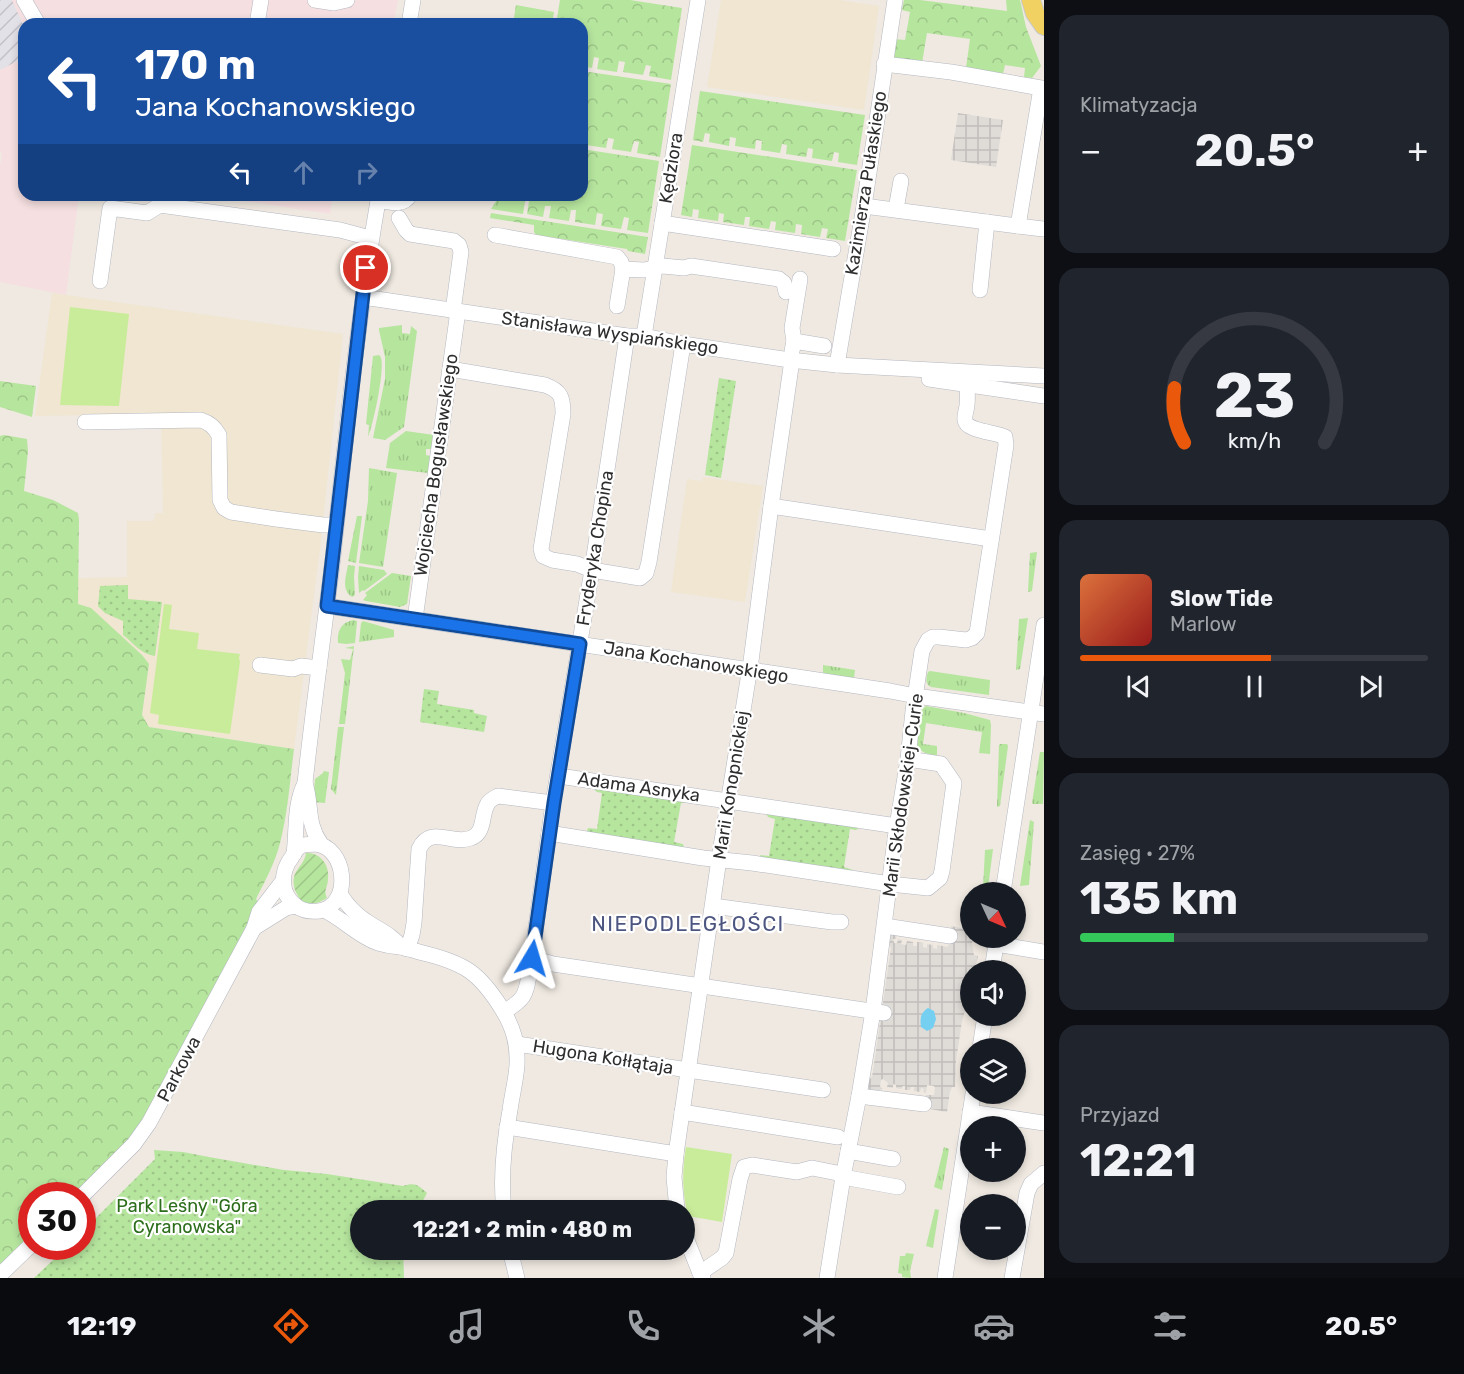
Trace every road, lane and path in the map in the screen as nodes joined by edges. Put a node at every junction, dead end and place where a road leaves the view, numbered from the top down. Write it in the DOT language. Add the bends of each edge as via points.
graph roads {
  1 [pos="24,0"];
  2 [pos="261,0"];
  3 [pos="315,0"];
  4 [pos="347,0"];
  5 [pos="413,0"];
  6 [pos="698,0"];
  7 [pos="895,0"];
  8 [pos="1031,0"];
  9 [pos="34,18"];
  10 [pos="257,18"];
  11 [pos="410,18"];
  12 [pos="1044,26"];
  13 [pos="884,64"];
  14 [pos="901,181"];
  15 [pos="377,201"];
  16 [pos="392,201"];
  17 [pos="407,201"];
  18 [pos="864,206"];
  19 [pos="896,209"];
  20 [pos="399,218"];
  21 [pos="987,222"];
  22 [pos="662,223"];
  23 [pos="1018,226"];
  24 [pos="1043,229"];
  25 [pos="495,235"];
  26 [pos="370,238"];
  27 [pos="833,249"];
  28 [pos="654,268"];
  29 [pos="623,269"];
  30 [pos="800,279"];
  31 [pos="100,280"];
  32 [pos="980,290"];
  33 [pos="786,292"];
  34 [pos="363,297"];
  35 [pos="617,306"];
  36 [pos="455,311"];
  37 [pos="627,336"];
  38 [pos="644,336"];
  39 [pos="794,341"];
  40 [pos="683,344"];
  41 [pos="824,346"];
  42 [pos="791,360"];
  43 [pos="837,365"];
  44 [pos="858,367"];
  45 [pos="450,369"];
  46 [pos="1044,376"];
  47 [pos="967,385"];
  48 [pos="1044,396"];
  49 [pos="85,422"];
  50 [pos="771,506"];
  51 [pos="336,525"];
  52 [pos="991,539"];
  53 [pos="592,570"];
  54 [pos="327,606"];
  55 [pos="415,619"];
  56 [pos="1044,625"];
  57 [pos="580,644"];
  58 [pos="260,665"];
  59 [pos="319,668"];
  60 [pos="749,670"];
  61 [pos="916,696"];
  62 [pos="1037,713"];
  63 [pos="908,759"];
  64 [pos="559,776"];
  65 [pos="305,783"];
  66 [pos="728,801"];
  67 [pos="554,803"];
  68 [pos="897,826"];
  69 [pos="549,833"];
  70 [pos="321,844"];
  71 [pos="294,854"];
  72 [pos="719,859"];
  73 [pos="282,882"];
  74 [pos="1006,882"];
  75 [pos="890,884"];
  76 [pos="339,894"];
  77 [pos="296,906"];
  78 [pos="713,906"];
  79 [pos="324,910"];
  80 [pos="841,922"];
  81 [pos="885,926"];
  82 [pos="254,928"];
  83 [pos="950,936"];
  84 [pos="404,948"];
  85 [pos="1026,948"];
  86 [pos="1044,952"];
  87 [pos="531,963"];
  88 [pos="699,989"];
  89 [pos="504,1012"];
  90 [pos="878,1012"];
  91 [pos="518,1044"];
  92 [pos="688,1070"];
  93 [pos="823,1089"];
  94 [pos="859,1096"];
  95 [pos="924,1104"];
  96 [pos="971,1104"];
  97 [pos="682,1112"];
  98 [pos="970,1112"];
  99 [pos="1044,1123"];
  100 [pos="507,1127"];
  101 [pos="838,1137"];
  102 [pos="848,1151"];
  103 [pos="676,1154"];
  104 [pos="893,1159"];
  105 [pos="1044,1173"];
  106 [pos="843,1177"];
  107 [pos="96,1182"];
  108 [pos="898,1187"];
  109 [pos="504,1200"];
  110 [pos="677,1200"];
  111 [pos="18,1258"];
  112 [pos="695,1259"];
  113 [pos="512,1260"];
  114 [pos="0,1275"];
  115 [pos="702,1276"];
  116 [pos="517,1278"];
  117 [pos="827,1278"];
  118 [pos="945,1278"];
  119 [pos="1012,1278"];
  1 -- 9 [label="street"];
  2 -- 10 [label="street"];
  3 -- 4 [label="street"];
  5 -- 11 [label="street"];
  6 -- 22 [label="street, Kędziora"];
  7 -- 13 [label="street, Kazimierza Pułaskiego"];
  8 -- 12 [label="main road"];
  13 -- 18 [label="street, Kazimierza Pułaskiego"];
  13 -- 23 [label="street" via="914,74 951,72 1041,88"];
  14 -- 19 [label="street"];
  15 -- 26 [label="street"];
  16 -- 17 [label="street"];
  18 -- 19 [label="street"];
  18 -- 43 [label="street, Kazimierza Pułaskiego"];
  19 -- 21 [label="street"];
  20 -- 36 [label="street, Wojciecha Bogusławskiego" via="410,234 459,245"];
  21 -- 23 [label="street"];
  21 -- 32 [label="street"];
  22 -- 27 [label="street"];
  22 -- 28 [label="street, Kędziora"];
  23 -- 24 [label="street"];
  25 -- 29 [label="street" via="617,257"];
  26 -- 31 [label="street" via="340,230 160,206 147,213 110,208"];
  26 -- 34 [label="street"];
  28 -- 29 [label="street"];
  28 -- 33 [label="street" via="691,266 779,279"];
  28 -- 38 [label="street, Kędziora"];
  29 -- 35 [label="street"];
  30 -- 39 [label="street, Marii Konopnickiej" via="792,328"];
  34 -- 36 [label="street, Stanisława Wyspiańskiego"];
  34 -- 51 [label="street"];
  36 -- 37 [label="street, Stanisława Wyspiańskiego"];
  36 -- 45 [label="street, Wojciecha Bogusławskiego"];
  37 -- 38 [label="street, Stanisława Wyspiańskiego"];
  37 -- 53 [label="street, Fryderyka Chopina"];
  38 -- 40 [label="street, Stanisława Wyspiańskiego"];
  39 -- 41 [label="street"];
  39 -- 42 [label="street, Marii Konopnickiej"];
  40 -- 42 [label="street, Stanisława Wyspiańskiego"];
  40 -- 53 [label="street" via="646,573 640,578"];
  42 -- 43 [label="street, Stanisława Wyspiańskiego"];
  42 -- 50 [label="street, Marii Konopnickiej"];
  43 -- 44 [label="street, Stanisława Wyspiańskiego"];
  44 -- 46 [label="street, Stanisława Wyspiańskiego"];
  44 -- 47 [label="street, Stanisława Wyspiańskiego"];
  45 -- 53 [label="street" via="545,386 559,393 563,414 541,549 546,558"];
  45 -- 55 [label="street, Wojciecha Bogusławskiego"];
  47 -- 48 [label="street, Stanisława Wyspiańskiego"];
  47 -- 52 [label="street, Marii Skłodowskiej-Curie" via="967,424 1005,436"];
  49 -- 51 [label="street" via="207,422 219,435 220,500 224,508 276,519"];
  50 -- 52 [label="street"];
  50 -- 60 [label="street, Marii Konopnickiej"];
  51 -- 54 [label="street"];
  52 -- 61 [label="street, Marii Skłodowskiej-Curie" via="977,633 966,640 928,640 922,651"];
  53 -- 57 [label="street, Fryderyka Chopina"];
  54 -- 55 [label="street, Jana Kochanowskiego"];
  54 -- 59 [label="street"];
  55 -- 57 [label="street, Jana Kochanowskiego"];
  56 -- 62 [label="street"];
  57 -- 60 [label="street, Jana Kochanowskiego"];
  57 -- 64 [label="street, Fryderyka Chopina"];
  58 -- 59 [label="street"];
  59 -- 65 [label="street"];
  60 -- 61 [label="street, Jana Kochanowskiego"];
  60 -- 66 [label="street, Marii Konopnickiej"];
  61 -- 62 [label="street, Jana Kochanowskiego"];
  61 -- 63 [label="street, Marii Skłodowskiej-Curie"];
  62 -- 74 [label="street"];
  63 -- 68 [label="street, Marii Skłodowskiej-Curie"];
  63 -- 75 [label="street" via="941,764 954,783 944,858 940,878 928,888"];
  64 -- 66 [label="street, Adama Asnyka"];
  64 -- 67 [label="street, Fryderyka Chopina"];
  65 -- 70 [label="street" via="311,826"];
  65 -- 71 [label="street" via="297,804"];
  66 -- 68 [label="street, Adama Asnyka"];
  66 -- 72 [label="street, Marii Konopnickiej"];
  67 -- 69 [label="street, Fryderyka Chopina"];
  67 -- 84 [label="street" via="498,796 487,805 474,837 459,840 436,836 425,840 419,849 419,921"];
  68 -- 75 [label="street, Marii Skłodowskiej-Curie"];
  69 -- 72 [label="street"];
  69 -- 87 [label="street, Fryderyka Chopina"];
  70 -- 71 [label="street" via="303,845"];
  70 -- 76 [label="street" via="332,852 340,868"];
  71 -- 73 [label="street"];
  72 -- 75 [label="street"];
  72 -- 78 [label="street, Marii Konopnickiej"];
  73 -- 77 [label="street"];
  73 -- 82 [label="street, Parkowa" via="259,912"];
  75 -- 81 [label="street, Marii Skłodowskiej-Curie"];
  76 -- 79 [label="street"];
  76 -- 84 [label="street" via="365,921 395,938"];
  77 -- 79 [label="street" via="309,911"];
  77 -- 82 [label="street, Parkowa"];
  78 -- 80 [label="street"];
  78 -- 88 [label="street, Marii Konopnickiej"];
  79 -- 84 [label="street" via="375,942"];
  81 -- 83 [label="street"];
  81 -- 90 [label="street, Marii Skłodowskiej-Curie"];
  82 -- 107 [label="street, Parkowa" via="149,1123"];
  84 -- 89 [label="street" via="446,958 466,968 485,984"];
  85 -- 86 [label="street"];
  87 -- 88 [label="street"];
  87 -- 89 [label="street, Fryderyka Chopina" via="523,999"];
  88 -- 90 [label="street"];
  88 -- 92 [label="street, Marii Konopnickiej"];
  89 -- 91 [label="street"];
  90 -- 94 [label="street, Marii Skłodowskiej-Curie"];
  91 -- 92 [label="street, Hugona Kołłątaja"];
  91 -- 100 [label="street"];
  92 -- 93 [label="street, Hugona Kołłątaja"];
  92 -- 97 [label="street, Marii Konopnickiej"];
  94 -- 95 [label="street"];
  94 -- 102 [label="street, Marii Skłodowskiej-Curie"];
  96 -- 98 [label="street"];
  97 -- 101 [label="street"];
  97 -- 103 [label="street, Marii Konopnickiej"];
  98 -- 99 [label="street"];
  98 -- 118 [label="street"];
  100 -- 103 [label="street"];
  100 -- 109 [label="street"];
  102 -- 104 [label="street"];
  102 -- 106 [label="street, Marii Skłodowskiej-Curie"];
  103 -- 110 [label="street, Marii Konopnickiej"];
  105 -- 119 [label="street" via="1027,1193"];
  106 -- 108 [label="street"];
  106 -- 115 [label="street" via="812,1168 797,1172 744,1167 726,1253"];
  106 -- 117 [label="street, Marii Skłodowskiej-Curie"];
  111 -- 114 [label="street"];
  112 -- 115 [label="street"];
  113 -- 116 [label="street"];
}
